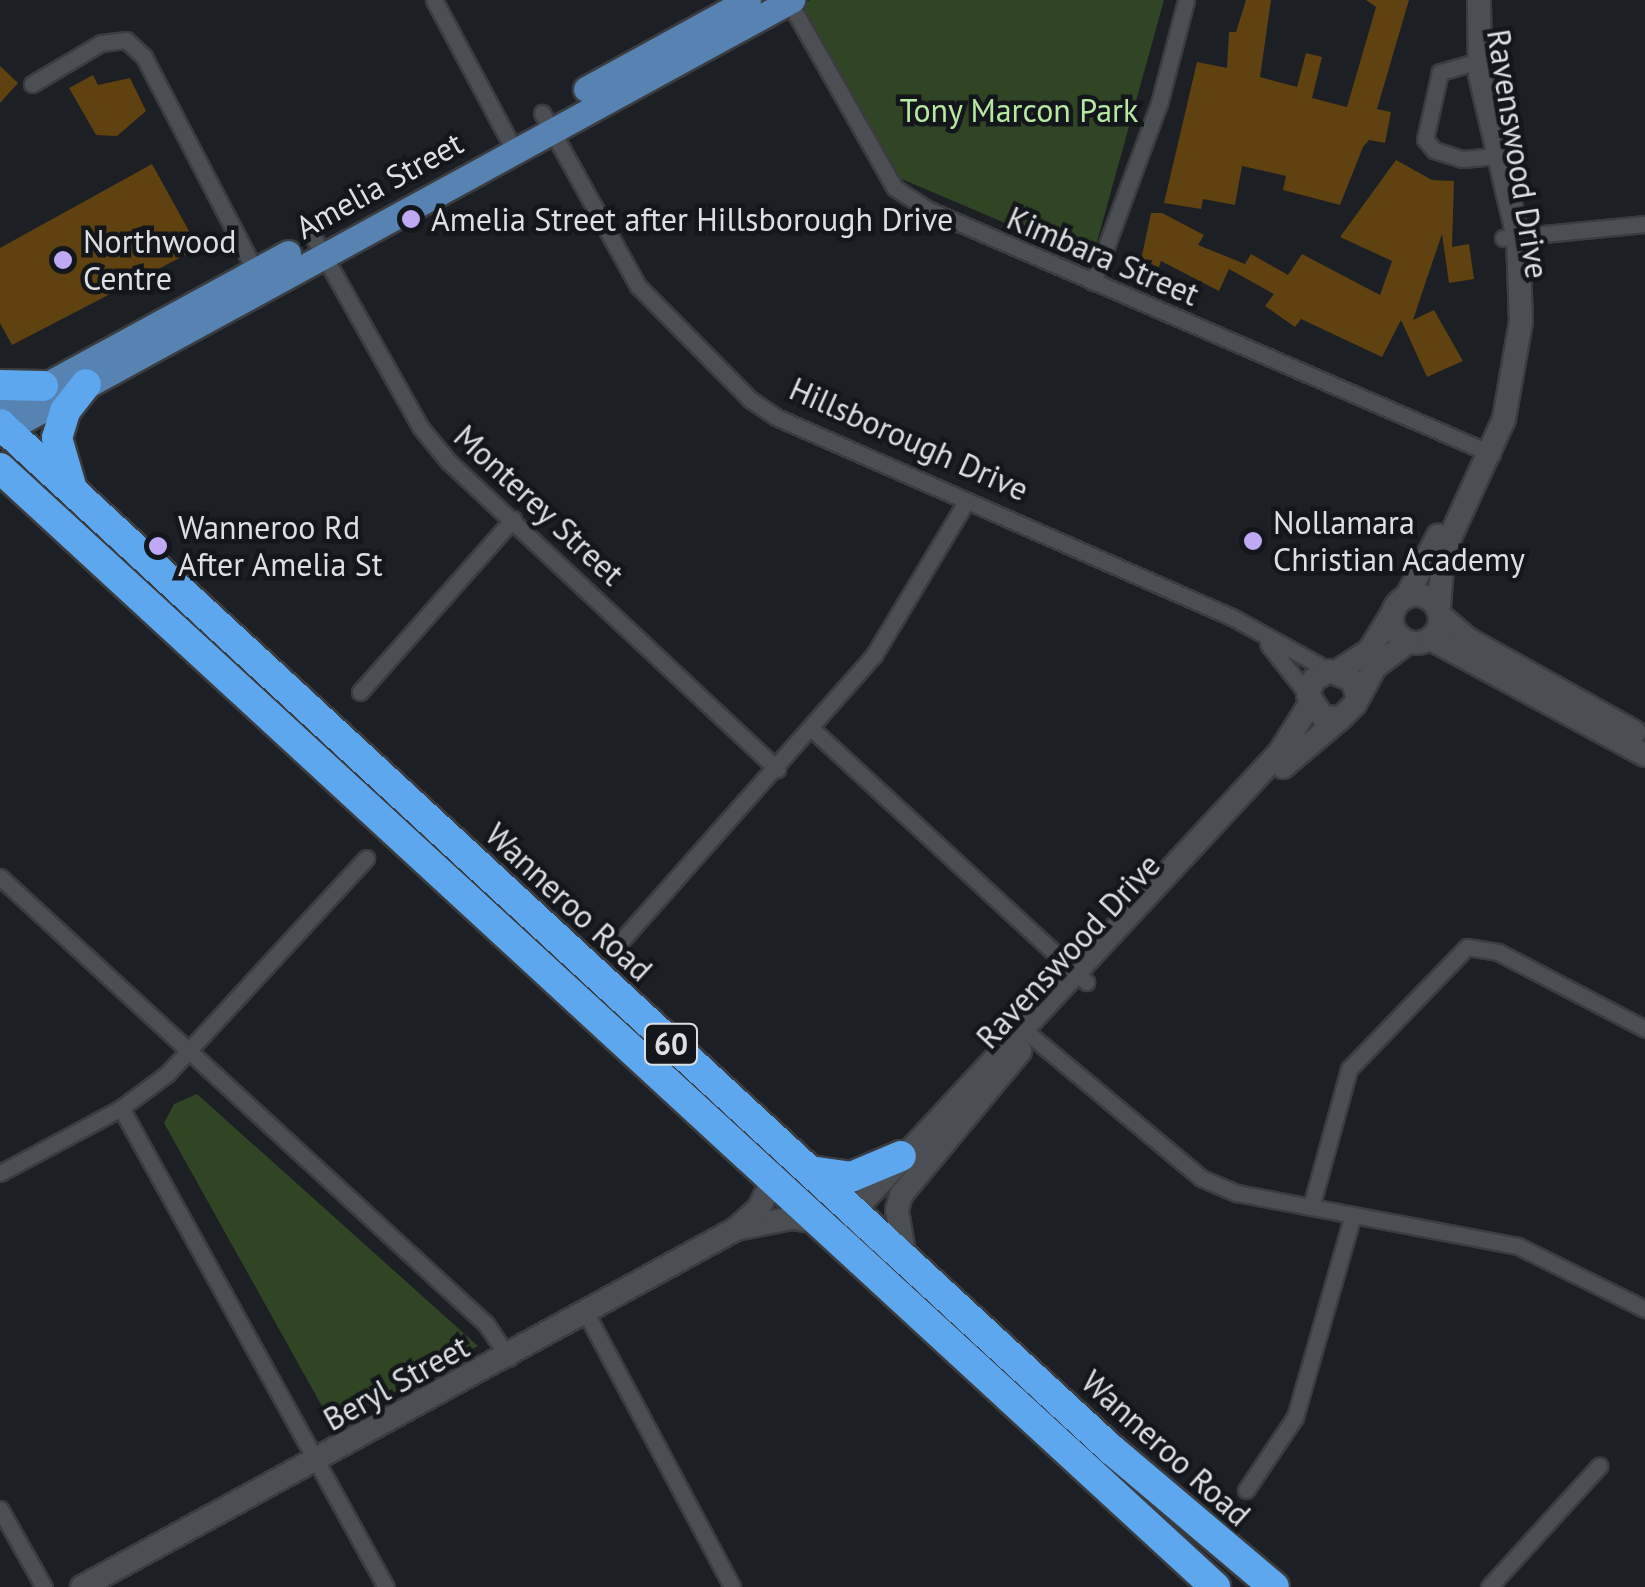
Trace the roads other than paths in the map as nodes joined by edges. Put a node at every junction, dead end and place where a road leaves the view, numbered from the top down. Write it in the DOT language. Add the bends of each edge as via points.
graph roads {
  1 [pos="434,0"];
  2 [pos="748,0"];
  3 [pos="790,0"];
  4 [pos="1186,0"];
  5 [pos="1465,0"];
  6 [pos="1478,0"];
  7 [pos="1472,62"];
  8 [pos="32,84"];
  9 [pos="546,120"];
  10 [pos="509,141"];
  11 [pos="1494,158"];
  12 [pos="1645,224"];
  13 [pos="1510,238"];
  14 [pos="320,247"];
  15 [pos="258,277"];
  16 [pos="1093,282"];
  17 [pos="86,384"];
  18 [pos="0,386"];
  19 [pos="43,386"];
  20 [pos="1,424"];
  21 [pos="1487,451"];
  22 [pos="0,468"];
  23 [pos="75,493"];
  24 [pos="966,502"];
  25 [pos="513,519"];
  26 [pos="1400,605"];
  27 [pos="1440,612"];
  28 [pos="1258,634"];
  29 [pos="1419,640"];
  30 [pos="1334,671"];
  31 [pos="360,692"];
  32 [pos="1357,695"];
  33 [pos="1309,700"];
  34 [pos="1342,718"];
  35 [pos="813,730"];
  36 [pos="1641,739"];
  37 [pos="776,770"];
  38 [pos="366,858"];
  39 [pos="0,877"];
  40 [pos="621,941"];
  41 [pos="1081,977"];
  42 [pos="1645,1030"];
  43 [pos="1028,1033"];
  44 [pos="188,1052"];
  45 [pos="121,1108"];
  46 [pos="901,1156"];
  47 [pos="807,1170"];
  48 [pos="0,1172"];
  49 [pos="772,1179"];
  50 [pos="1311,1208"];
  51 [pos="853,1212"];
  52 [pos="1353,1215"];
  53 [pos="818,1222"];
  54 [pos="736,1229"];
  55 [pos="905,1259"];
  56 [pos="1645,1309"];
  57 [pos="587,1315"];
  58 [pos="920,1316"];
  59 [pos="510,1358"];
  60 [pos="318,1463"];
  61 [pos="1599,1466"];
  62 [pos="1246,1490"];
  63 [pos="0,1509"];
  64 [pos="44,1587"];
  65 [pos="82,1587"];
  66 [pos="386,1587"];
  67 [pos="732,1587"];
  68 [pos="1214,1587"];
  69 [pos="1274,1587"];
  70 [pos="1488,1587"];
  1 -- 10 [label="street"];
  2 -- 9 [label="main road, Amelia Street"];
  3 -- 9 [label="main road, Amelia Street"];
  3 -- 16 [label="street, Kimbara Street" via="894,188"];
  4 -- 16 [label="street" via="1159,104"];
  5 -- 7 [label="street, Ravenswood Drive"];
  6 -- 7 [label="street, Ravenswood Drive"];
  7 -- 11 [label="street, Ravenswood Drive"];
  7 -- 11 [label="street" via="1440,72 1425,138 1434,150 1462,159"];
  8 -- 15 [label="street" via="101,42 126,40 144,57"];
  9 -- 10 [label="main road, Amelia Street"];
  9 -- 24 [label="street, Hillsborough Drive" via="638,286 751,400"];
  10 -- 14 [label="main road, Amelia Street"];
  11 -- 13 [label="street, Ravenswood Drive"];
  12 -- 13 [label="street"];
  13 -- 21 [label="street, Ravenswood Drive" via="1506,349"];
  14 -- 15 [label="main road, Amelia Street"];
  14 -- 25 [label="street, Monterey Street" via="421,428"];
  15 -- 17 [label="main road, Amelia Street"];
  15 -- 19 [label="main road, Amelia Street"];
  16 -- 21 [label="street, Kimbara Street"];
  17 -- 20 [label="main road, Amelia Street"];
  17 -- 23 [label="highway" via="65,412 57,438"];
  18 -- 19 [label="highway"];
  19 -- 20 [label="main road, Amelia Street"];
  20 -- 23 [label="highway, Wanneroo Road / 60"];
  21 -- 26 [label="street, Ravenswood Drive"];
  21 -- 27 [label="street, Ravenswood Drive" via="1443,554"];
  22 -- 49 [label="highway, Wanneroo Road / 60"];
  23 -- 47 [label="highway, Wanneroo Road / 60"];
  24 -- 28 [label="street, Hillsborough Drive"];
  24 -- 35 [label="street" via="874,655"];
  25 -- 31 [label="street"];
  25 -- 37 [label="street, Monterey Street"];
  26 -- 27 [label="street" via="1425,596"];
  26 -- 29 [label="street" via="1394,629"];
  26 -- 30 [label="street, Ravenswood Drive" via="1369,651"];
  27 -- 29 [label="street, Ravenswood Drive"];
  27 -- 36 [label="street" via="1466,638"];
  28 -- 30 [label="street, Hillsborough Drive"];
  28 -- 33 [label="street, Hillsborough Drive"];
  29 -- 32 [label="street" via="1375,667"];
  29 -- 36 [label="street"];
  30 -- 32 [label="street" via="1352,680"];
  30 -- 33 [label="street" via="1314,679"];
  32 -- 34 [label="street"];
  33 -- 34 [label="street" via="1323,718"];
  33 -- 41 [label="street, Ravenswood Drive" via="1280,752"];
  34 -- 41 [label="street, Ravenswood Drive" via="1300,749"];
  35 -- 37 [label="street"];
  35 -- 41 [label="street"];
  37 -- 40 [label="street"];
  38 -- 44 [label="street"];
  39 -- 44 [label="street"];
  41 -- 43 [label="street, Ravenswood Drive"];
  42 -- 50 [label="street" via="1498,952 1467,947 1350,1069"];
  43 -- 46 [label="street, Ravenswood Drive"];
  43 -- 50 [label="street" via="1201,1178"];
  43 -- 55 [label="street, Ravenswood Drive" via="902,1194 897,1210"];
  44 -- 45 [label="street"];
  44 -- 59 [label="street" via="486,1324"];
  45 -- 48 [label="street"];
  45 -- 60 [label="street"];
  46 -- 47 [label="highway" via="852,1177"];
  46 -- 51 [label="street, Ravenswood Drive"];
  47 -- 51 [label="highway, Wanneroo Road / 60"];
  49 -- 53 [label="highway, Wanneroo Road / 60"];
  49 -- 54 [label="street, Beryl Street" via="759,1208"];
  50 -- 52 [label="street"];
  51 -- 55 [label="highway, Wanneroo Road / 60"];
  51 -- 58 [label="street" via="863,1243"];
  52 -- 56 [label="street" via="1518,1246"];
  52 -- 62 [label="street" via="1295,1417"];
  53 -- 54 [label="street, Beryl Street" via="792,1218"];
  53 -- 58 [label="highway, Wanneroo Road / 60"];
  54 -- 57 [label="street, Beryl Street"];
  55 -- 69 [label="highway, Wanneroo Road / 60"];
  57 -- 59 [label="street, Beryl Street"];
  57 -- 67 [label="street"];
  58 -- 68 [label="highway, Wanneroo Road / 60"];
  59 -- 60 [label="street, Beryl Street"];
  60 -- 65 [label="street, Beryl Street"];
  60 -- 66 [label="street"];
  61 -- 70 [label="street"];
  63 -- 64 [label="street"];
}
